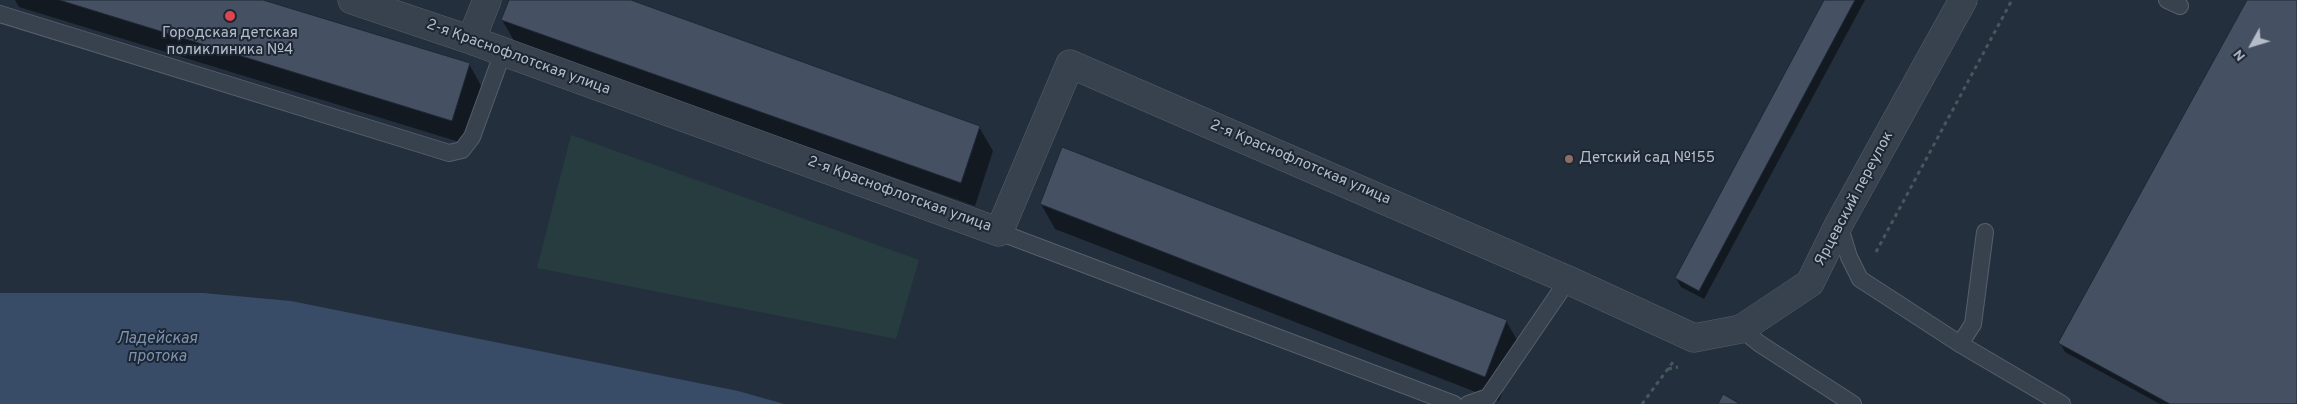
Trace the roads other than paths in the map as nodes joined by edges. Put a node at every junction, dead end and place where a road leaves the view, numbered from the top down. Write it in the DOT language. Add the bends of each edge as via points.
graph roads {
  1 [pos="352,0"];
  2 [pos="487,0"];
  3 [pos="1963,0"];
  4 [pos="0,14"];
  5 [pos="471,40"];
  6 [pos="503,52"];
  7 [pos="1839,224"];
  8 [pos="999,232"];
  9 [pos="1985,232"];
  10 [pos="1568,280"];
  11 [pos="1742,328"];
  12 [pos="1694,338"];
  13 [pos="1960,344"];
  14 [pos="1454,404"];
  15 [pos="1468,404"];
  16 [pos="1853,404"];
  17 [pos="2062,404"];
  1 -- 5 [label="street, 2-я Краснофлотская улица"];
  2 -- 5 [label="street"];
  3 -- 7 [label="street, Ярцевский переулок"];
  4 -- 6 [label="lane" via="449,153 462,150 472,137"];
  5 -- 6 [label="lane"];
  6 -- 8 [label="street, 2-я Краснофлотская улица"];
  7 -- 11 [label="street, Ярцевский переулок" via="1810,282"];
  7 -- 13 [label="lane" via="1860,279"];
  8 -- 10 [label="street, 2-я Краснофлотская улица" via="1070,64"];
  8 -- 14 [label="lane"];
  9 -- 13 [label="lane" via="1973,324"];
  10 -- 12 [label="street, 2-я Краснофлотская улица"];
  10 -- 15 [label="lane" via="1488,398"];
  11 -- 12 [label="street, Ярцевский переулок"];
  11 -- 16 [label="lane" via="1760,344"];
  13 -- 17 [label="lane"];
}
